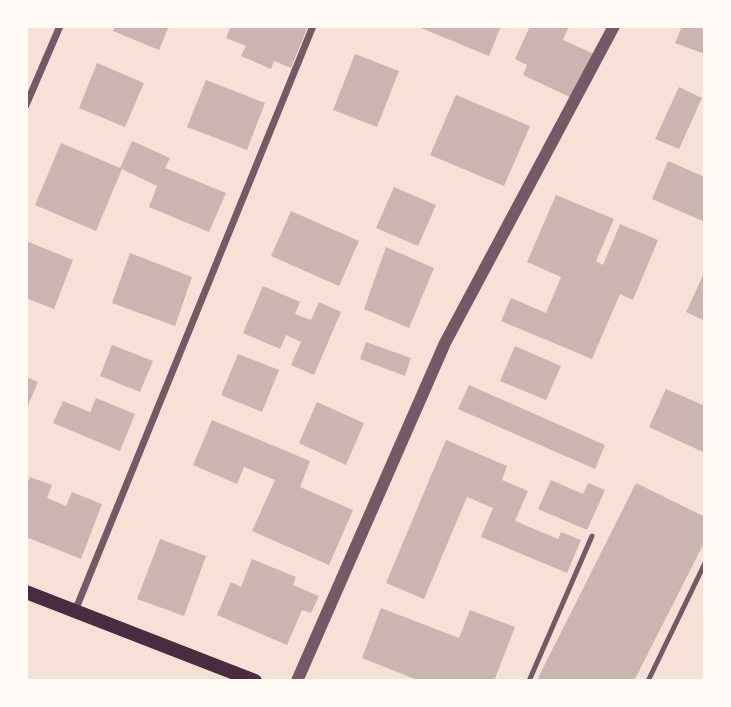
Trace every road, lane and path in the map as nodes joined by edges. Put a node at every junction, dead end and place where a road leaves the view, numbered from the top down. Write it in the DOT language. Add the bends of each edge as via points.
graph roads {
  1 [pos="60,26"];
  2 [pos="313,26"];
  3 [pos="614,26"];
  4 [pos="26,105"];
  5 [pos="592,536"];
  6 [pos="705,563"];
  7 [pos="26,592"];
  8 [pos="75,612"];
  9 [pos="255,681"];
  10 [pos="298,681"];
  11 [pos="529,681"];
  12 [pos="648,681"];
  1 -- 4 [label="street"];
  2 -- 8 [label="street"];
  3 -- 10 [label="street" via="445,343"];
  5 -- 11 [label="lane"];
  6 -- 12 [label="lane"];
  7 -- 8 [label="main road"];
  8 -- 9 [label="main road"];
}
